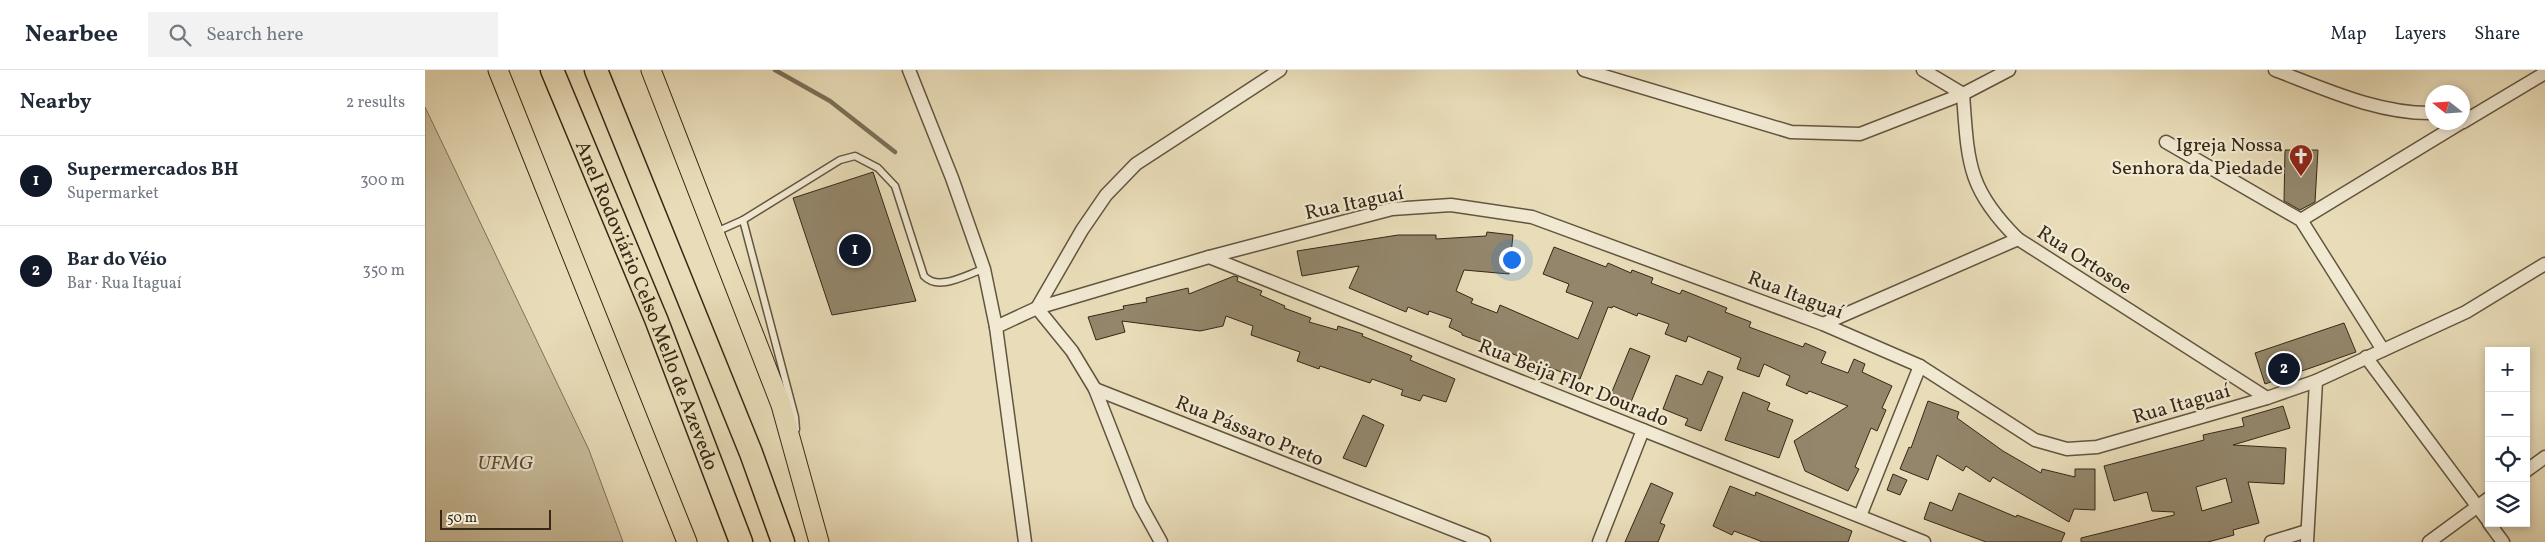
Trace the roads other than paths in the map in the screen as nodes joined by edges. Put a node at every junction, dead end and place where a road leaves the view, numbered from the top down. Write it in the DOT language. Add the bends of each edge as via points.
graph roads {
  1 [pos="498,70"];
  2 [pos="552,70"];
  3 [pos="596,70"];
  4 [pos="651,70"];
  5 [pos="909,70"];
  6 [pos="1280,70"];
  7 [pos="1584,70"];
  8 [pos="1923,70"];
  9 [pos="2009,70"];
  10 [pos="2275,70"];
  11 [pos="2545,73"];
  12 [pos="1963,94"];
  13 [pos="2425,113"];
  14 [pos="2470,113"];
  15 [pos="2478,113"];
  16 [pos="2470,118"];
  17 [pos="2449,130"];
  18 [pos="2166,142"];
  19 [pos="743,220"];
  20 [pos="2301,220"];
  21 [pos="714,233"];
  22 [pos="2018,239"];
  23 [pos="1209,257"];
  24 [pos="2545,264"];
  25 [pos="984,269"];
  26 [pos="1037,308"];
  27 [pos="1823,324"];
  28 [pos="996,327"];
  29 [pos="2383,350"];
  30 [pos="2366,356"];
  31 [pos="1920,366"];
  32 [pos="2316,381"];
  33 [pos="1095,389"];
  34 [pos="2267,398"];
  35 [pos="1643,430"];
  36 [pos="794,451"];
  37 [pos="2545,457"];
  38 [pos="2530,468"];
  39 [pos="2485,501"];
  40 [pos="2477,507"];
  41 [pos="1860,516"];
  42 [pos="2485,518"];
  43 [pos="2492,527"];
  44 [pos="2307,537"];
  45 [pos="687,542"];
  46 [pos="741,542"];
  47 [pos="783,542"];
  48 [pos="819,542"];
  49 [pos="1025,542"];
  50 [pos="1161,542"];
  51 [pos="1483,542"];
  52 [pos="1599,542"];
  53 [pos="1924,542"];
  54 [pos="2271,542"];
  55 [pos="2429,542"];
  56 [pos="2503,542"];
  1 -- 45 [label="main road"];
  2 -- 46 [label="highway, Anel Rodoviário Celso Mello de Azevedo" via="656,319"];
  3 -- 47 [label="highway, Anel Rodoviário Celso Mello de Azevedo" via="751,453"];
  4 -- 21 [label="main road"];
  5 -- 25 [label="street"];
  6 -- 26 [label="street" via="1136,164 1091,216"];
  7 -- 12 [label="street" via="1791,132 1819,134 1860,134"];
  8 -- 12 [label="street"];
  9 -- 12 [label="street"];
  10 -- 13 [label="street" via="2347,98 2410,114"];
  11 -- 15 [label="street"];
  12 -- 22 [label="street, Rua Ortosoe" via="1971,170 1979,191 1995,216"];
  14 -- 15 [label="street"];
  15 -- 16 [label="street"];
  17 -- 20 [label="street"];
  18 -- 20 [label="street"];
  19 -- 21 [label="lane"];
  19 -- 25 [label="lane" via="840,160 855,156 878,168 895,186 927,280 937,283"];
  19 -- 36 [label="lane" via="795,417"];
  20 -- 29 [label="street"];
  21 -- 36 [label="main road" via="781,405"];
  22 -- 27 [label="street"];
  22 -- 34 [label="street, Rua Ortosoe"];
  23 -- 26 [label="street, Rua Itaguaí"];
  23 -- 27 [label="street, Rua Itaguaí" via="1392,209 1451,205 1532,217"];
  23 -- 35 [label="street, Rua Beija Flor Dourado"];
  24 -- 29 [label="street, Rua Itaguaí" via="2466,312"];
  25 -- 28 [label="street"];
  26 -- 28 [label="street, Rua Itaguaí"];
  26 -- 33 [label="street" via="1072,351"];
  27 -- 31 [label="street, Rua Itaguaí"];
  28 -- 49 [label="street"];
  29 -- 30 [label="street, Rua Itaguaí"];
  30 -- 32 [label="street, Rua Itaguaí"];
  30 -- 40 [label="street"];
  31 -- 34 [label="street, Rua Itaguaí" via="2035,440 2067,449 2097,447"];
  31 -- 41 [label="street"];
  32 -- 34 [label="street, Rua Itaguaí"];
  32 -- 44 [label="street"];
  33 -- 50 [label="street" via="1140,504"];
  33 -- 51 [label="street, Rua Pássaro Preto"];
  35 -- 41 [label="street, Rua Beija Flor Dourado"];
  35 -- 52 [label="street"];
  36 -- 48 [label="main road"];
  37 -- 38 [label="street"];
  39 -- 40 [label="street"];
  40 -- 42 [label="street"];
  40 -- 55 [label="street"];
  41 -- 53 [label="street, Rua Beija Flor Dourado"];
  43 -- 56 [label="street"];
  44 -- 54 [label="street"];
}
